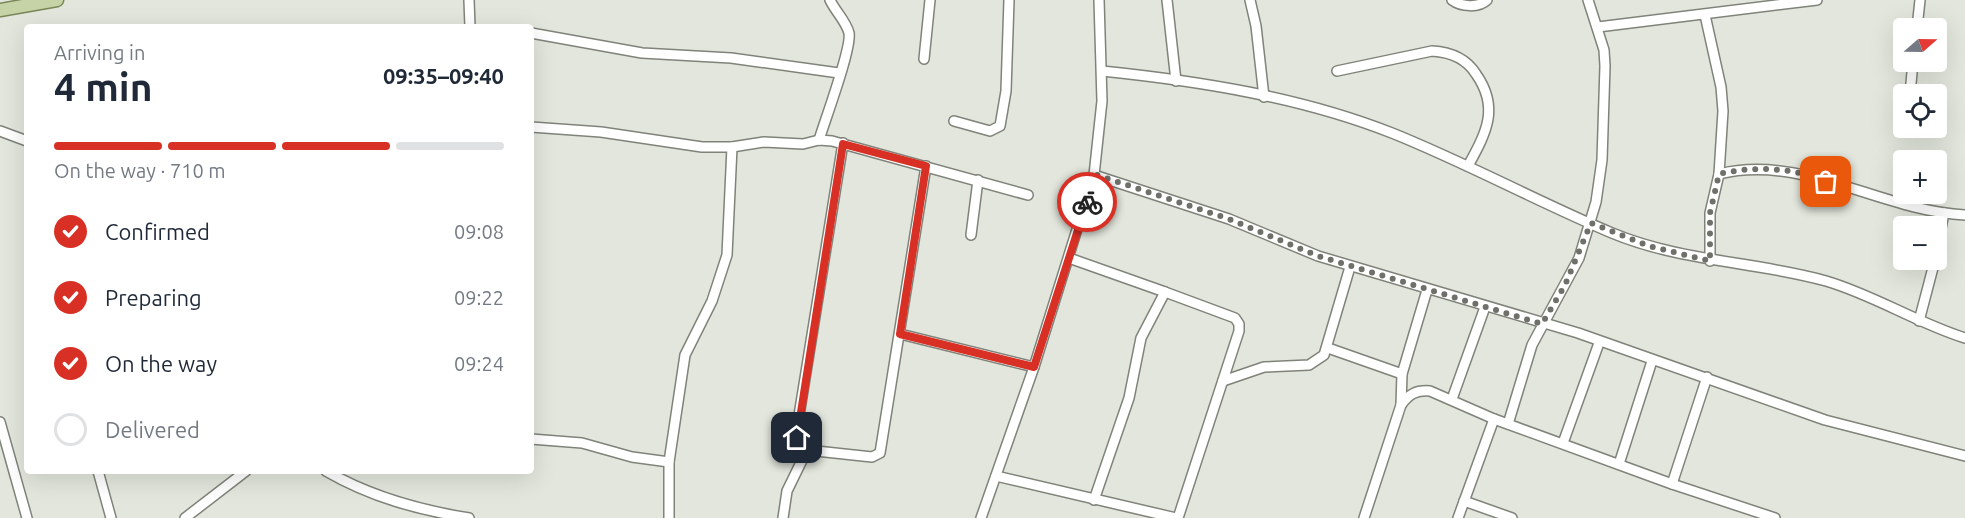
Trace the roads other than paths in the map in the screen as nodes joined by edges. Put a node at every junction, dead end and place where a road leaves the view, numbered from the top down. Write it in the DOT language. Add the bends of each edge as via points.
graph roads {
  1 [pos="57,0"];
  2 [pos="469,0"];
  3 [pos="830,0"];
  4 [pos="930,0"];
  5 [pos="1010,0"];
  6 [pos="1099,0"];
  7 [pos="1167,0"];
  8 [pos="1250,0"];
  9 [pos="1452,0"];
  10 [pos="1487,0"];
  11 [pos="1588,0"];
  12 [pos="1817,0"];
  13 [pos="1920,0"];
  14 [pos="0,10"];
  15 [pos="1705,15"];
  16 [pos="1918,18"];
  17 [pos="470,24"];
  18 [pos="1598,27"];
  19 [pos="534,34"];
  20 [pos="924,58"];
  21 [pos="1102,71"];
  22 [pos="1337,71"];
  23 [pos="839,73"];
  24 [pos="1176,81"];
  25 [pos="1264,97"];
  26 [pos="954,121"];
  27 [pos="534,127"];
  28 [pos="0,131"];
  29 [pos="24,140"];
  30 [pos="819,140"];
  31 [pos="843,144"];
  32 [pos="732,147"];
  33 [pos="926,166"];
  34 [pos="1468,166"];
  35 [pos="1094,174"];
  36 [pos="1719,174"];
  37 [pos="978,180"];
  38 [pos="1028,195"];
  39 [pos="1944,213"];
  40 [pos="1965,214"];
  41 [pos="1943,216"];
  42 [pos="1591,223"];
  43 [pos="971,235"];
  44 [pos="1069,258"];
  45 [pos="1710,261"];
  46 [pos="1350,267"];
  47 [pos="1932,270"];
  48 [pos="1427,290"];
  49 [pos="1165,292"];
  50 [pos="1485,307"];
  51 [pos="1919,321"];
  52 [pos="1542,324"];
  53 [pos="900,334"];
  54 [pos="1965,338"];
  55 [pos="1599,343"];
  56 [pos="1328,348"];
  57 [pos="1652,361"];
  58 [pos="1034,367"];
  59 [pos="1402,374"];
  60 [pos="1707,377"];
  61 [pos="1223,381"];
  62 [pos="1452,399"];
  63 [pos="1401,405"];
  64 [pos="1494,419"];
  65 [pos="0,422"];
  66 [pos="1508,424"];
  67 [pos="534,439"];
  68 [pos="1563,443"];
  69 [pos="807,450"];
  70 [pos="1965,454"];
  71 [pos="669,462"];
  72 [pos="1619,464"];
  73 [pos="99,474"];
  74 [pos="242,474"];
  75 [pos="332,474"];
  76 [pos="996,476"];
  77 [pos="1672,484"];
  78 [pos="1094,500"];
  79 [pos="1464,501"];
  80 [pos="1137,514"];
  81 [pos="27,518"];
  82 [pos="111,518"];
  83 [pos="185,518"];
  84 [pos="469,518"];
  85 [pos="669,518"];
  86 [pos="783,518"];
  87 [pos="981,518"];
  88 [pos="1177,518"];
  89 [pos="1364,518"];
  90 [pos="1458,518"];
  91 [pos="1512,518"];
  92 [pos="1775,518"];
  1 -- 14 [label="main road"];
  2 -- 17 [label="street"];
  3 -- 23 [label="street" via="849,33"];
  4 -- 20 [label="street"];
  5 -- 26 [label="street" via="1006,91 1000,126 990,131"];
  6 -- 21 [label="street"];
  7 -- 24 [label="street"];
  8 -- 25 [label="street"];
  9 -- 10 [label="street" via="1459,5 1480,5"];
  11 -- 18 [label="street"];
  12 -- 15 [label="street"];
  13 -- 16 [label="street"];
  15 -- 18 [label="street"];
  15 -- 36 [label="street" via="1721,87"];
  18 -- 42 [label="street" via="1604,50 1605,106 1602,160"];
  19 -- 23 [label="street" via="642,53 731,58"];
  21 -- 24 [label="street"];
  21 -- 35 [label="street"];
  22 -- 34 [label="street" via="1432,51 1446,52 1472,67 1490,102 1486,129"];
  23 -- 30 [label="street"];
  24 -- 25 [label="street"];
  25 -- 34 [label="street" via="1338,114"];
  27 -- 32 [label="street"];
  28 -- 29 [label="street"];
  30 -- 31 [label="street"];
  30 -- 32 [label="street"];
  31 -- 33 [label="street"];
  31 -- 69 [label="street" via="796,434"];
  32 -- 71 [label="street" via="727,255 712,301 685,355"];
  33 -- 37 [label="street"];
  33 -- 53 [label="street"];
  34 -- 42 [label="street"];
  35 -- 44 [label="street"];
  35 -- 46 [label="street" via="1229,219"];
  36 -- 39 [label="street" via="1754,168 1808,174 1841,187"];
  36 -- 45 [label="street" via="1710,213"];
  37 -- 38 [label="street"];
  37 -- 43 [label="street"];
  39 -- 40 [label="street"];
  39 -- 41 [label="street"];
  42 -- 45 [label="street" via="1649,246"];
  42 -- 52 [label="street" via="1574,267"];
  44 -- 49 [label="street"];
  44 -- 58 [label="street"];
  45 -- 51 [label="street" via="1828,282 1881,301"];
  46 -- 48 [label="street"];
  46 -- 56 [label="street"];
  47 -- 51 [label="street"];
  48 -- 50 [label="street"];
  48 -- 59 [label="street"];
  49 -- 61 [label="street" via="1235,318 1239,324"];
  49 -- 78 [label="street" via="1141,338 1129,398"];
  50 -- 52 [label="street"];
  50 -- 62 [label="street"];
  51 -- 54 [label="street"];
  52 -- 55 [label="street"];
  52 -- 66 [label="street"];
  53 -- 58 [label="street"];
  53 -- 69 [label="street" via="880,453 872,457"];
  55 -- 57 [label="street"];
  55 -- 68 [label="street"];
  56 -- 59 [label="street"];
  56 -- 61 [label="street" via="1309,365 1264,367"];
  57 -- 60 [label="street"];
  57 -- 72 [label="street"];
  58 -- 76 [label="street"];
  59 -- 63 [label="street"];
  60 -- 70 [label="street" via="1825,420"];
  60 -- 77 [label="street"];
  61 -- 88 [label="street"];
  62 -- 63 [label="street" via="1417,391"];
  62 -- 64 [label="street"];
  63 -- 89 [label="street"];
  64 -- 66 [label="street"];
  64 -- 79 [label="street"];
  65 -- 81 [label="street"];
  66 -- 68 [label="street"];
  67 -- 71 [label="street" via="582,443 632,457"];
  68 -- 72 [label="street"];
  69 -- 86 [label="street" via="787,490"];
  71 -- 85 [label="street"];
  72 -- 77 [label="street"];
  73 -- 82 [label="street"];
  74 -- 83 [label="street"];
  75 -- 84 [label="street" via="386,499"];
  76 -- 78 [label="street"];
  76 -- 87 [label="street"];
  77 -- 92 [label="street"];
  78 -- 80 [label="street"];
  79 -- 90 [label="street"];
  79 -- 91 [label="street"];
  80 -- 88 [label="street"];
}
